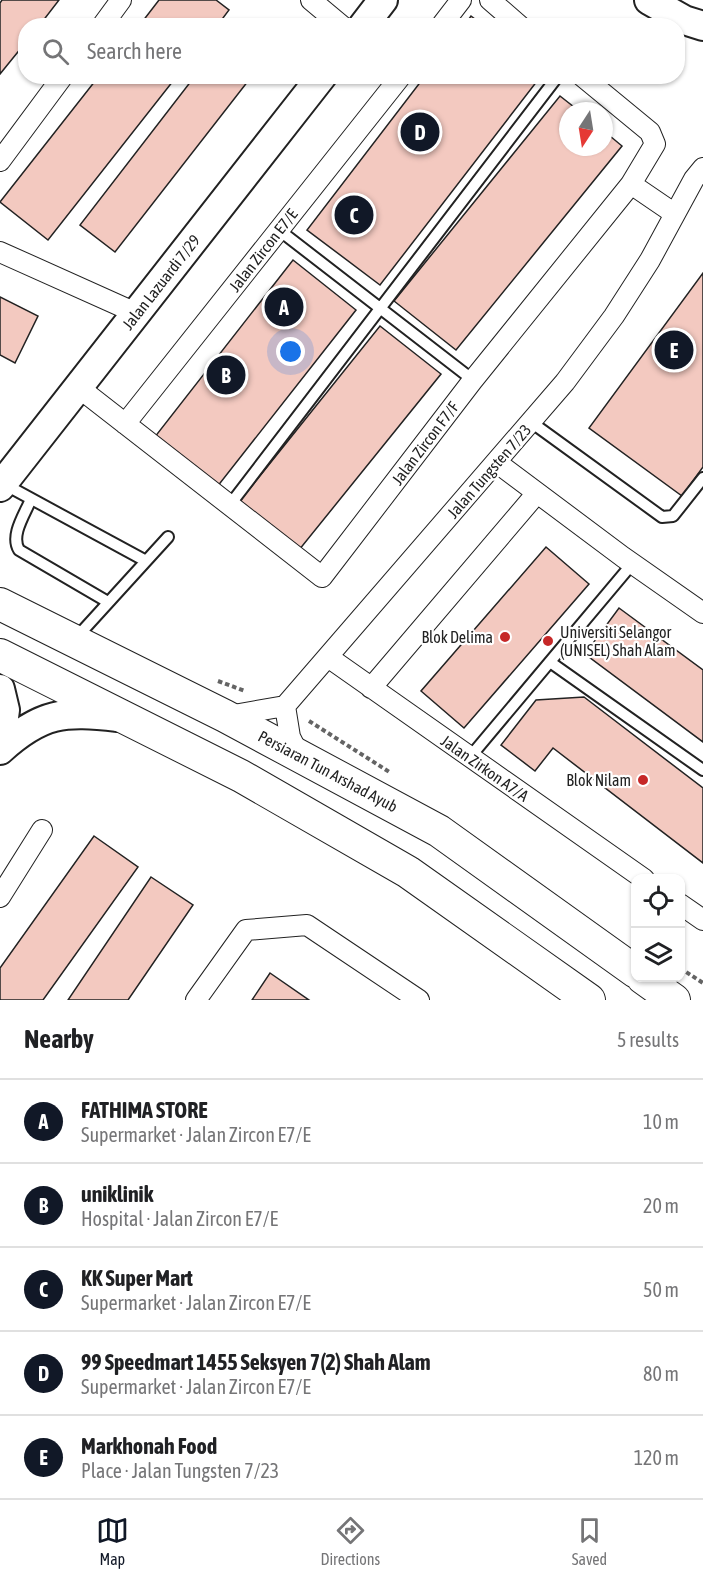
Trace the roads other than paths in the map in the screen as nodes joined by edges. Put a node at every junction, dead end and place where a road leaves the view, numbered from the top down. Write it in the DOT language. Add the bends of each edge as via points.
graph roads {
  1 [pos="121,0"];
  2 [pos="311,0"];
  3 [pos="382,0"];
  4 [pos="461,0"];
  5 [pos="489,0"];
  6 [pos="649,0"];
  7 [pos="108,18"];
  8 [pos="332,18"];
  9 [pos="369,18"];
  10 [pos="447,18"];
  11 [pos="510,18"];
  12 [pos="680,18"];
  13 [pos="685,20"];
  14 [pos="703,26"];
  15 [pos="57,84"];
  16 [pos="316,84"];
  17 [pos="394,84"];
  18 [pos="552,84"];
  19 [pos="592,84"];
  20 [pos="0,161"];
  21 [pos="703,168"];
  22 [pos="631,184"];
  23 [pos="675,214"];
  24 [pos="279,230"];
  25 [pos="0,252"];
  26 [pos="380,308"];
  27 [pos="136,314"];
  28 [pos="472,380"];
  29 [pos="78,387"];
  30 [pos="531,422"];
  31 [pos="125,424"];
  32 [pos="496,462"];
  33 [pos="703,478"];
  34 [pos="1,485"];
  35 [pos="537,493"];
  36 [pos="31,499"];
  37 [pos="230,506"];
  38 [pos="168,537"];
  39 [pos="146,561"];
  40 [pos="632,564"];
  41 [pos="108,603"];
  42 [pos="0,604"];
  43 [pos="703,613"];
  44 [pos="74,640"];
  45 [pos="0,655"];
  46 [pos="327,657"];
  47 [pos="550,662"];
  48 [pos="371,688"];
  49 [pos="0,689"];
  50 [pos="285,706"];
  51 [pos="225,716"];
  52 [pos="120,718"];
  53 [pos="0,748"];
  54 [pos="299,755"];
  55 [pos="470,758"];
  56 [pos="703,770"];
  57 [pos="42,830"];
  58 [pos="637,874"];
  59 [pos="0,897"];
  60 [pos="685,907"];
  61 [pos="703,919"];
  62 [pos="631,968"];
  63 [pos="649,982"];
  64 [pos="196,1000"];
  65 [pos="419,1000"];
  66 [pos="589,1000"];
  67 [pos="674,1000"];
  1 -- 7 [label="street"];
  2 -- 8 [label="street"];
  3 -- 9 [label="street"];
  4 -- 10 [label="street"];
  5 -- 11 [label="street"];
  6 -- 12 [label="street"];
  13 -- 14 [label="street"];
  15 -- 20 [label="street"];
  16 -- 27 [label="street, Jalan Lazuardi 7/29"];
  17 -- 24 [label="street, Jalan Zircon E7/E"];
  18 -- 26 [label="lane"];
  19 -- 22 [label="street, Jalan Zircon F7/F" via="650,132 655,144"];
  21 -- 23 [label="street, Jalan Tungsten 7/23"];
  22 -- 23 [label="street"];
  22 -- 28 [label="street, Jalan Zircon F7/F"];
  23 -- 30 [label="street, Jalan Tungsten 7/23" via="614,316"];
  24 -- 26 [label="lane"];
  24 -- 31 [label="street, Jalan Zircon E7/E"];
  25 -- 27 [label="street"];
  26 -- 28 [label="lane"];
  26 -- 37 [label="lane"];
  27 -- 29 [label="street, Jalan Lazuardi 7/29"];
  28 -- 37 [label="street, Jalan Zircon F7/F" via="322,577"];
  29 -- 31 [label="street, Jalan Zircon F7/F"];
  29 -- 34 [label="street, Jalan Lazuardi 7/29"];
  30 -- 32 [label="street, Jalan Tungsten 7/23"];
  30 -- 33 [label="lane" via="662,517 673,516"];
  31 -- 37 [label="street, Jalan Zircon F7/F"];
  32 -- 35 [label="street"];
  32 -- 46 [label="street, Jalan Tungsten 7/23"];
  34 -- 36 [label="lane"];
  35 -- 40 [label="street"];
  35 -- 48 [label="street"];
  36 -- 39 [label="lane"];
  36 -- 41 [label="lane" via="16,535 19,550"];
  38 -- 39 [label="lane"];
  39 -- 41 [label="lane"];
  40 -- 43 [label="street"];
  40 -- 47 [label="lane"];
  41 -- 44 [label="lane"];
  42 -- 44 [label="main road, Persiaran Tun Arshad Ayub"];
  44 -- 51 [label="main road, Persiaran Tun Arshad Ayub"];
  45 -- 52 [label="main road"];
  46 -- 48 [label="street, Jalan Zirkon A7/A"];
  46 -- 50 [label="street, Jalan Tungsten 7/23"];
  47 -- 55 [label="lane"];
  47 -- 56 [label="lane"];
  48 -- 55 [label="street, Jalan Zirkon A7/A"];
  49 -- 53 [label="street" via="5,710"];
  50 -- 51 [label="street"];
  50 -- 54 [label="street" via="290,738"];
  51 -- 54 [label="main road, Persiaran Tun Arshad Ayub"];
  52 -- 53 [label="street" via="66,714 29,726"];
  52 -- 66 [label="main road" via="241,776 408,872"];
  54 -- 62 [label="main road, Persiaran Tun Arshad Ayub" via="439,831"];
  55 -- 58 [label="street, Jalan Zirkon A7/A"];
  57 -- 59 [label="street"];
  60 -- 61 [label="street"];
  63 -- 67 [label="main road"];
  64 -- 65 [label="street" via="246,930 306,925"];
}
